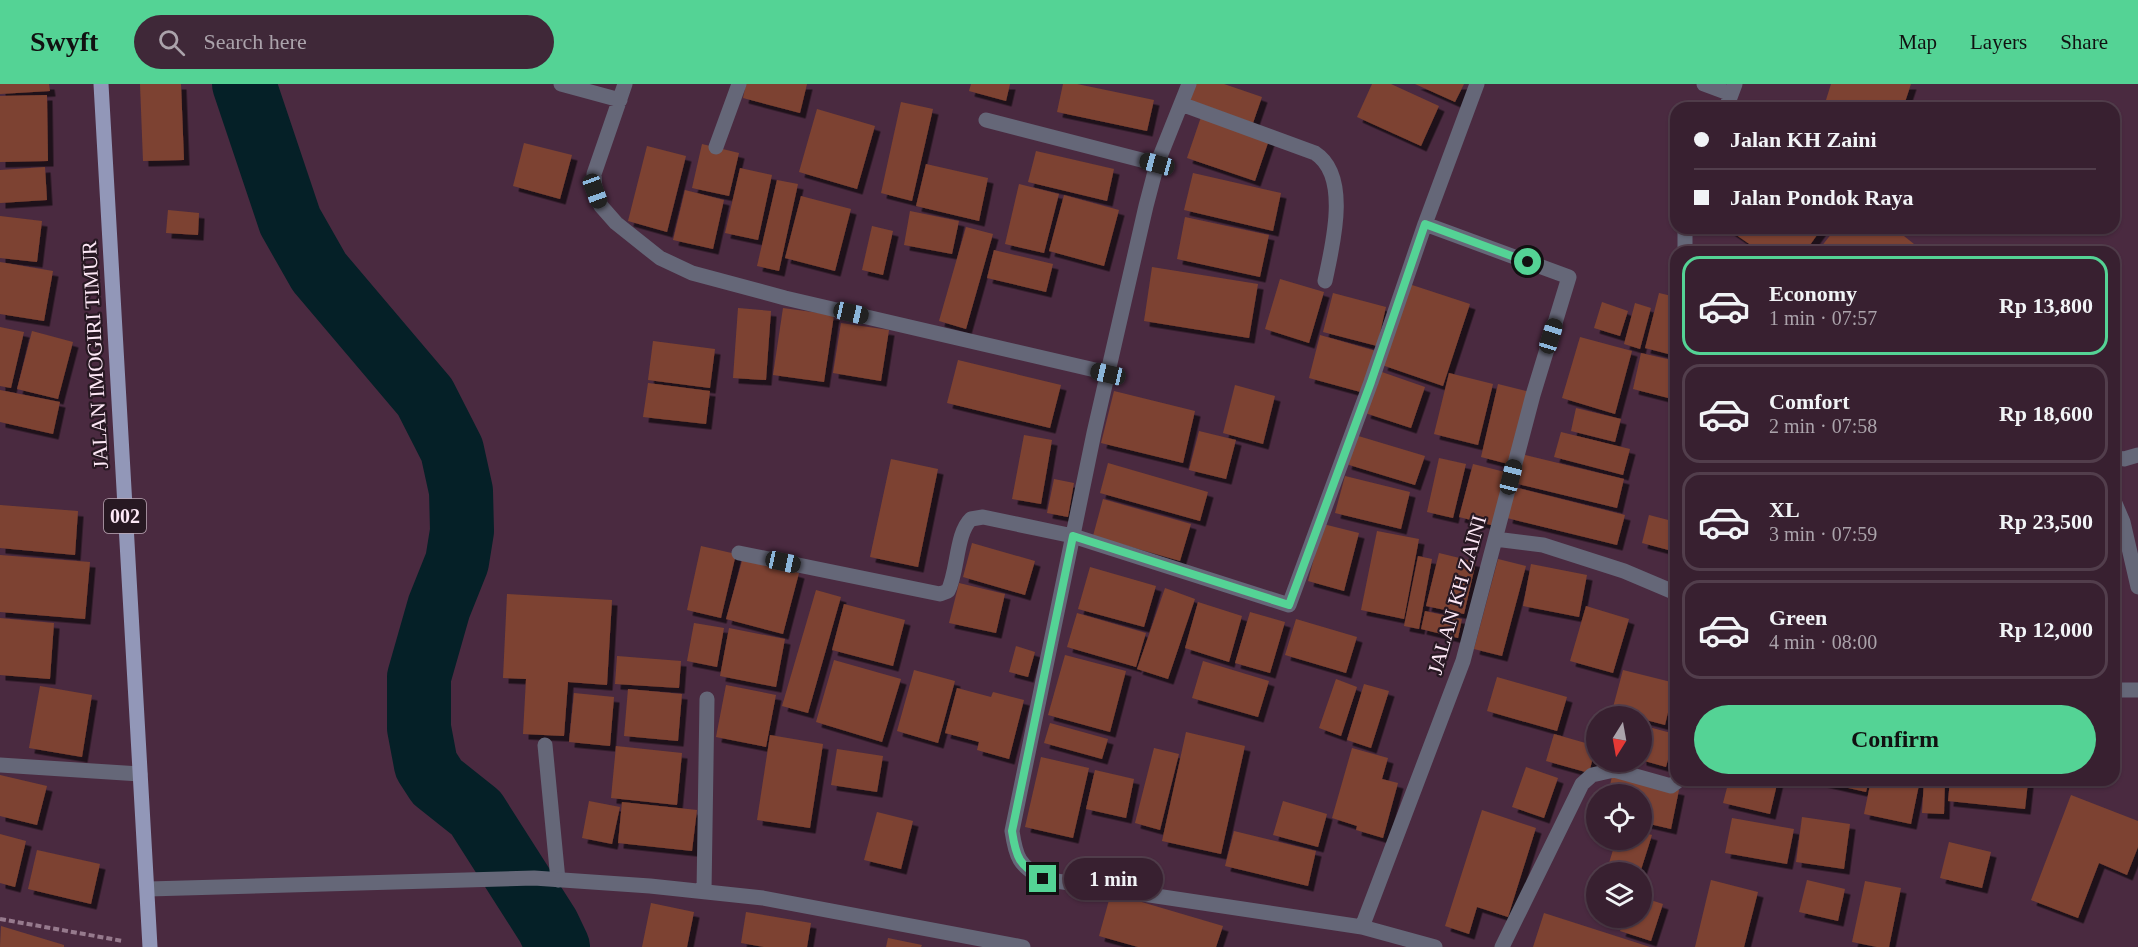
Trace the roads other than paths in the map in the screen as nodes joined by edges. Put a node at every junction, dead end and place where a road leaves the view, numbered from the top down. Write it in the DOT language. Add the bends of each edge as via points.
graph roads {
  1 [pos="101,84"];
  2 [pos="561,84"];
  3 [pos="625,84"];
  4 [pos="739,84"];
  5 [pos="1189,84"];
  6 [pos="1477,84"];
  7 [pos="1704,84"];
  8 [pos="1731,95"];
  9 [pos="620,100"];
  10 [pos="1181,104"];
  11 [pos="986,120"];
  12 [pos="716,147"];
  13 [pos="1157,164"];
  14 [pos="1425,224"];
  15 [pos="1325,282"];
  16 [pos="1108,374"];
  17 [pos="2138,455"];
  18 [pos="2120,458"];
  19 [pos="2120,515"];
  20 [pos="1073,536"];
  21 [pos="1495,538"];
  22 [pos="739,552"];
  23 [pos="2138,587"];
  24 [pos="1670,590"];
  25 [pos="2120,690"];
  26 [pos="2138,690"];
  27 [pos="707,699"];
  28 [pos="545,745"];
  29 [pos="0,765"];
  30 [pos="140,774"];
  31 [pos="1670,786"];
  32 [pos="558,880"];
  33 [pos="148,889"];
  34 [pos="704,892"];
  35 [pos="1362,927"];
  36 [pos="150,946"];
  37 [pos="1023,947"];
  38 [pos="1435,947"];
  39 [pos="1502,947"];
  1 -- 30 [label="main road, JALAN IMOGIRI TIMUR / 002"];
  2 -- 9 [label="street"];
  3 -- 9 [label="street"];
  4 -- 12 [label="street"];
  5 -- 10 [label="street"];
  6 -- 14 [label="street"];
  7 -- 8 [label="street"];
  9 -- 16 [label="street" via="594,174 595,191 601,206 616,223 660,258 692,273 785,298"];
  10 -- 13 [label="street"];
  10 -- 15 [label="street" via="1324,159 1337,204"];
  11 -- 13 [label="street"];
  13 -- 16 [label="street"];
  14 -- 20 [label="street" via="1289,605"];
  14 -- 21 [label="street, JALAN KH ZAINI" via="1569,277"];
  16 -- 20 [label="street"];
  17 -- 18 [label="street"];
  19 -- 23 [label="street"];
  20 -- 22 [label="street" via="975,517 964,528 950,587 945,593 935,594"];
  20 -- 35 [label="street" via="1012,831 1015,849 1026,869 1043,879"];
  21 -- 24 [label="street" via="1543,545"];
  21 -- 35 [label="street, JALAN KH ZAINI" via="1463,661"];
  25 -- 26 [label="street"];
  27 -- 34 [label="street"];
  28 -- 32 [label="street"];
  29 -- 30 [label="street"];
  30 -- 33 [label="main road, JALAN IMOGIRI TIMUR / 002"];
  31 -- 39 [label="street" via="1614,770 1592,775 1582,784"];
  32 -- 33 [label="street"];
  32 -- 34 [label="street"];
  33 -- 36 [label="main road, JALAN IMOGIRI TIMUR / 002"];
  34 -- 37 [label="street" via="763,898"];
  35 -- 38 [label="street"];
}
